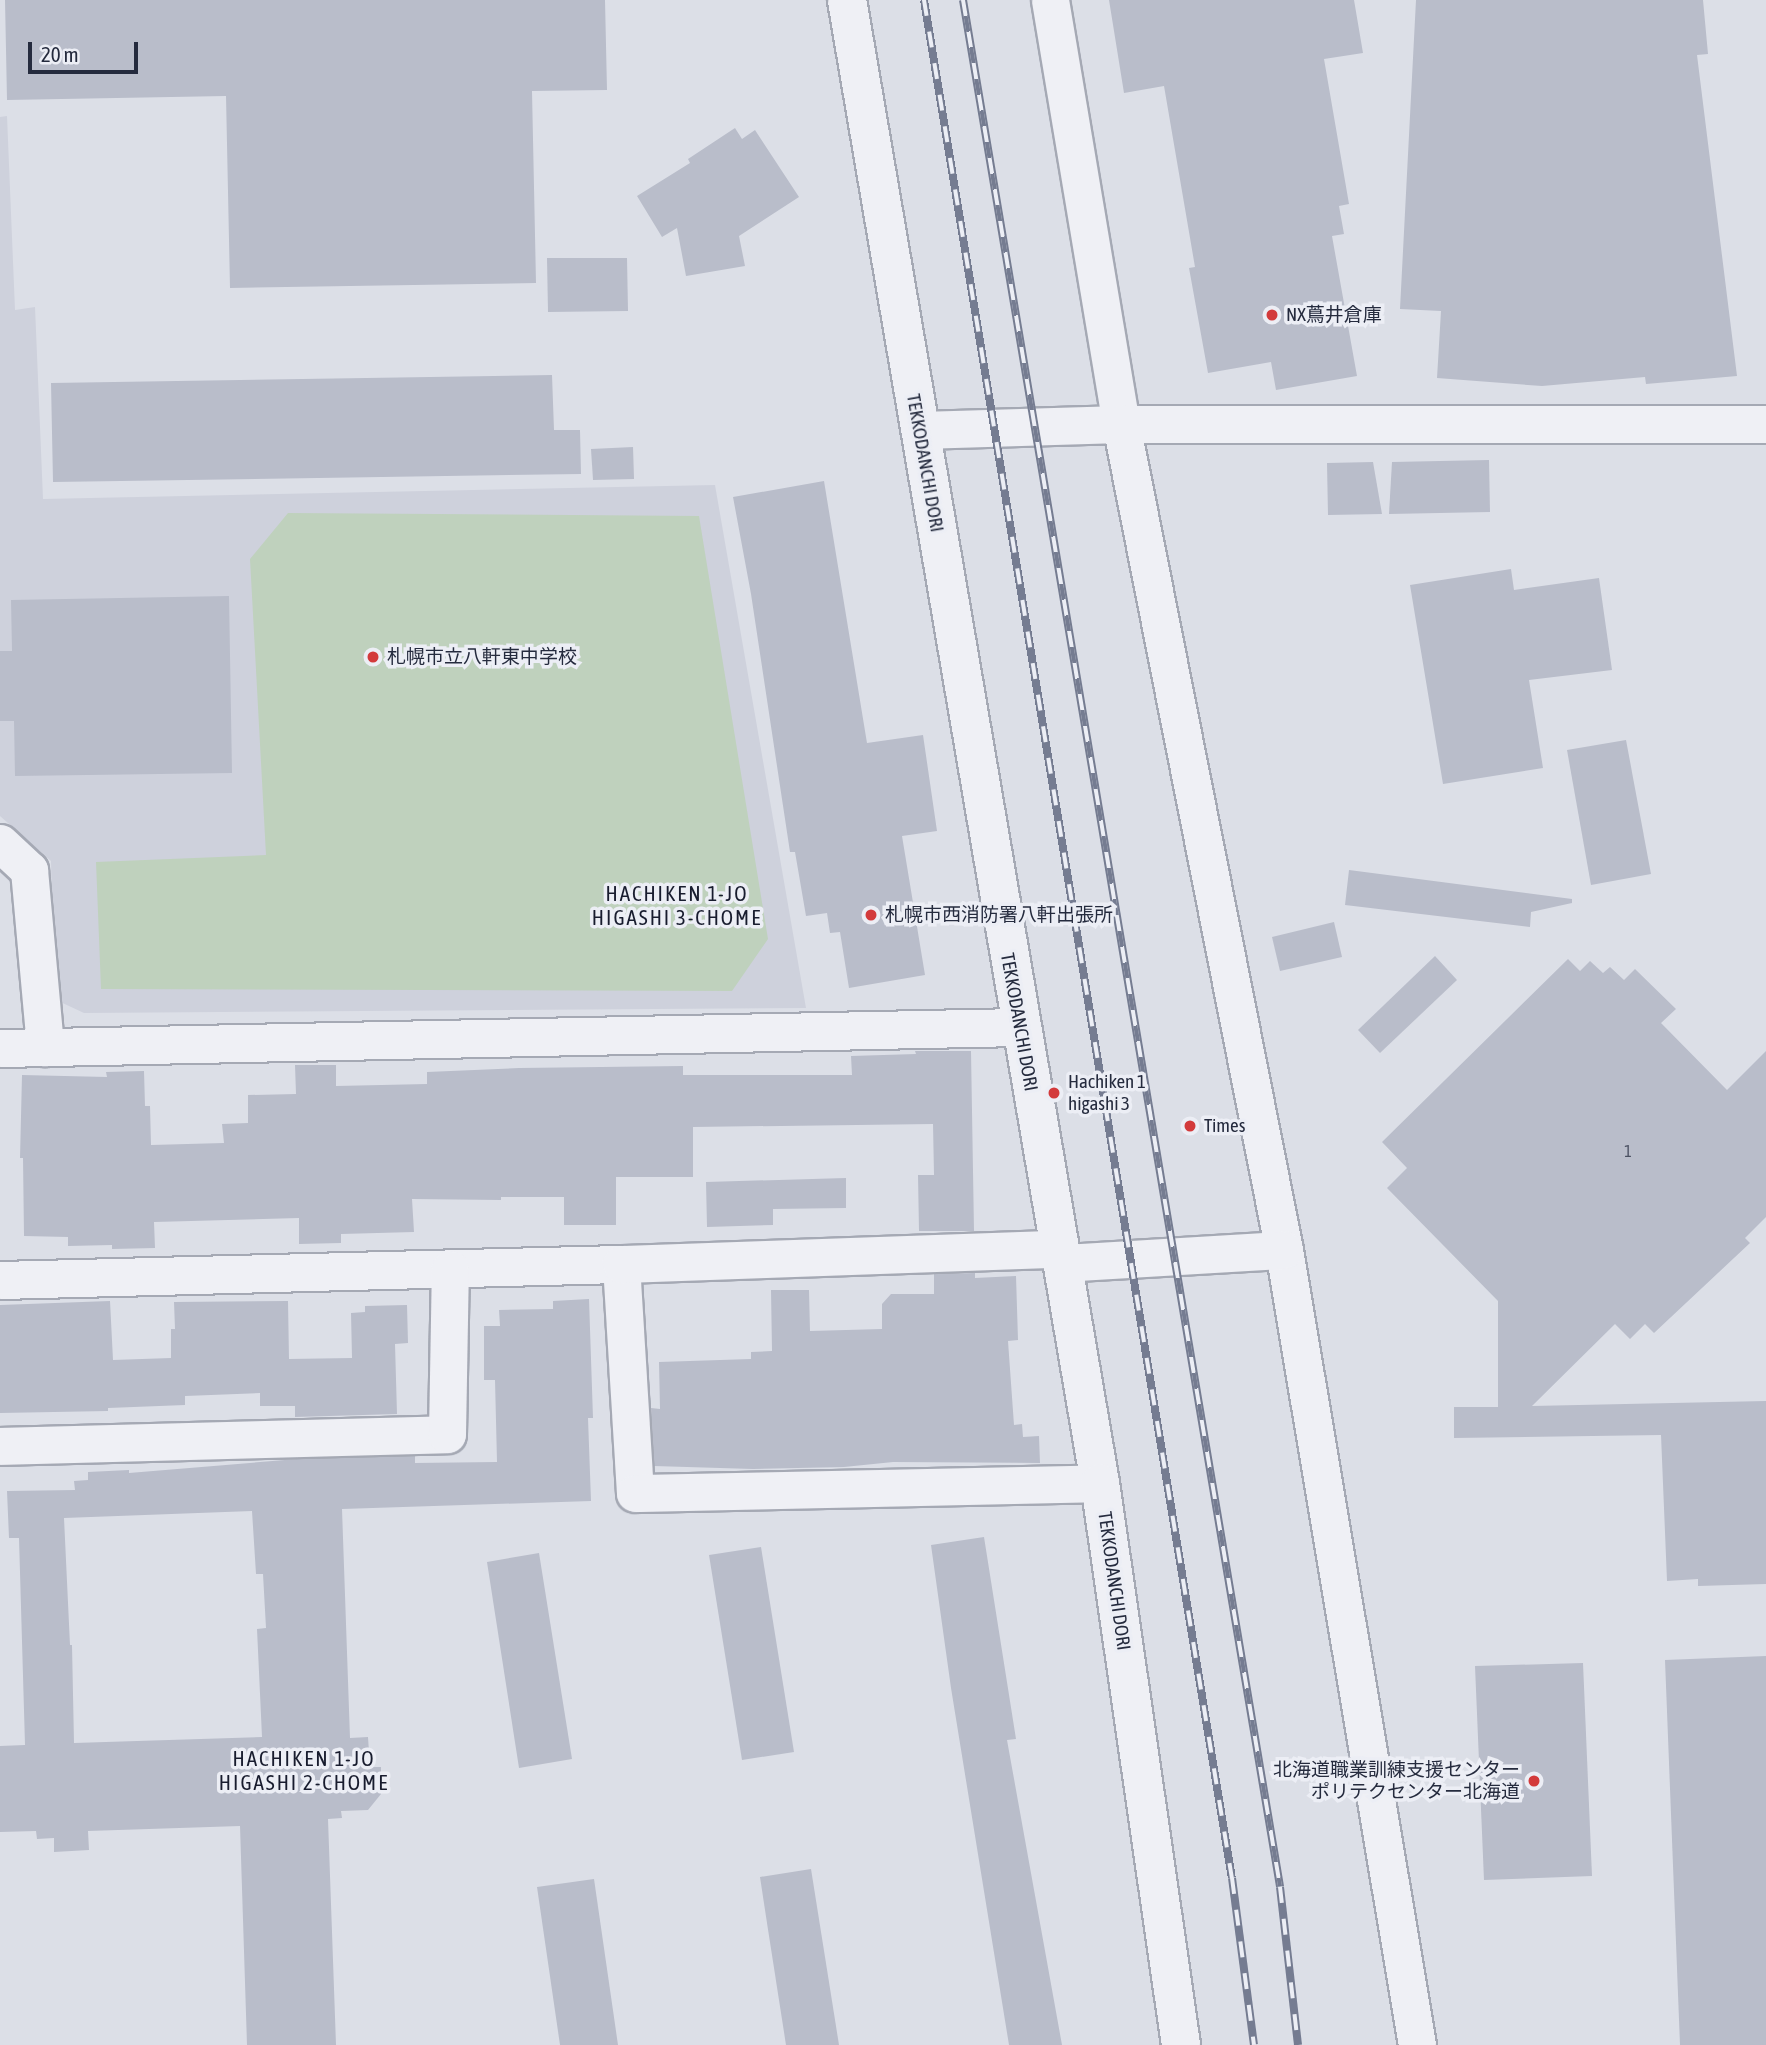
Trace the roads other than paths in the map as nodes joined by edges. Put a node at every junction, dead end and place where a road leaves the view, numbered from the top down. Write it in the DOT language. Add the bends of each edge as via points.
graph roads {
  1 [pos="847,0"];
  2 [pos="1050,0"];
  3 [pos="1121,424"];
  4 [pos="1766,424"];
  5 [pos="920,429"];
  6 [pos="0,843"];
  7 [pos="1020,1027"];
  8 [pos="45,1047"];
  9 [pos="0,1048"];
  10 [pos="1284,1250"];
  11 [pos="1060,1256"];
  12 [pos="621,1264"];
  13 [pos="450,1269"];
  14 [pos="0,1280"];
  15 [pos="0,1446"];
  16 [pos="1100,1483"];
  17 [pos="1181,2045"];
  18 [pos="1417,2045"];
  1 -- 5 [label="street, TEKKODANCHI DORI"];
  2 -- 3 [label="street"];
  3 -- 4 [label="street"];
  3 -- 5 [label="street"];
  3 -- 10 [label="street"];
  5 -- 7 [label="street, TEKKODANCHI DORI"];
  6 -- 8 [label="street" via="29,870"];
  7 -- 8 [label="street"];
  7 -- 11 [label="street, TEKKODANCHI DORI"];
  8 -- 9 [label="street"];
  10 -- 11 [label="street"];
  10 -- 18 [label="street"];
  11 -- 12 [label="street"];
  11 -- 16 [label="street, TEKKODANCHI DORI"];
  12 -- 13 [label="street"];
  12 -- 16 [label="street" via="635,1493"];
  13 -- 14 [label="street"];
  13 -- 15 [label="street" via="447,1434"];
  16 -- 17 [label="street, TEKKODANCHI DORI"];
}
